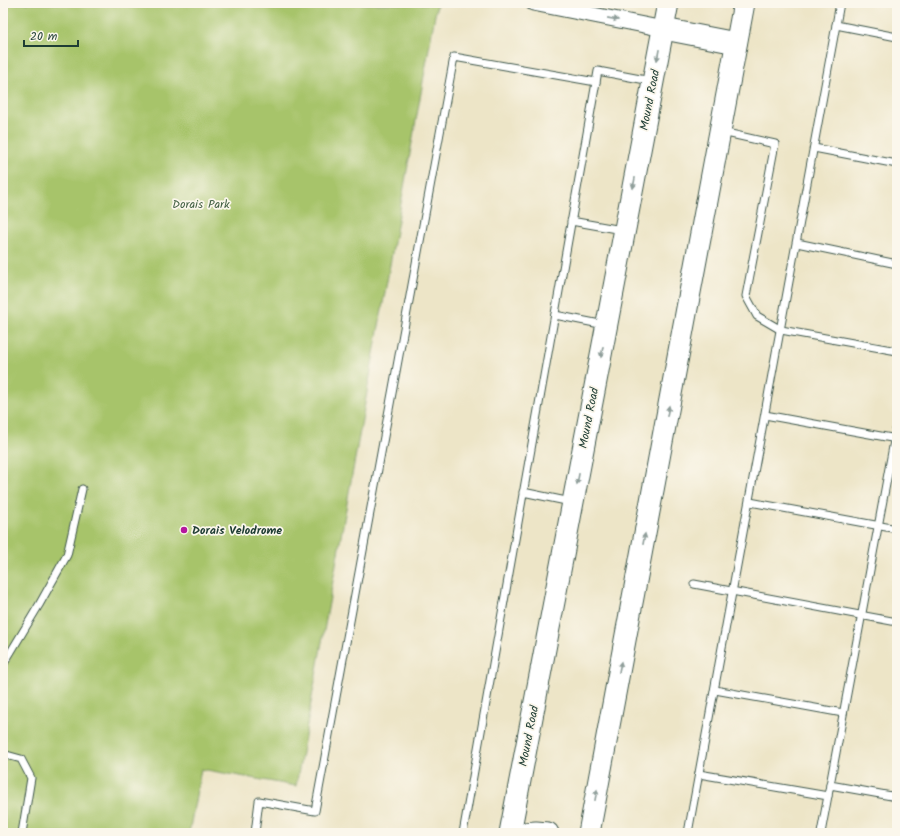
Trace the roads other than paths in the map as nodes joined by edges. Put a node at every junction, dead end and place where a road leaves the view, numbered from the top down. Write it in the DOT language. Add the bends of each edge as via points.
graph roads {
  1 [pos="533,3"];
  2 [pos="668,3"];
  3 [pos="744,3"];
  4 [pos="840,3"];
  5 [pos="836,26"];
  6 [pos="664,29"];
  7 [pos="897,37"];
  8 [pos="736,43"];
  9 [pos="654,81"];
  10 [pos="596,82"];
  11 [pos="720,132"];
  12 [pos="814,148"];
  13 [pos="897,164"];
  14 [pos="571,222"];
  15 [pos="625,230"];
  16 [pos="797,243"];
  17 [pos="897,264"];
  18 [pos="554,315"];
  19 [pos="607,325"];
  20 [pos="781,330"];
  21 [pos="897,351"];
  22 [pos="766,415"];
  23 [pos="897,425"];
  24 [pos="896,438"];
  25 [pos="82,489"];
  26 [pos="523,492"];
  27 [pos="573,502"];
  28 [pos="750,502"];
  29 [pos="878,525"];
  30 [pos="897,529"];
  31 [pos="694,584"];
  32 [pos="733,592"];
  33 [pos="861,615"];
  34 [pos="897,622"];
  35 [pos="3,664"];
  36 [pos="715,690"];
  37 [pos="843,714"];
  38 [pos="3,754"];
  39 [pos="699,774"];
  40 [pos="830,785"];
  41 [pos="828,796"];
  42 [pos="897,797"];
  43 [pos="22,833"];
  44 [pos="255,833"];
  45 [pos="463,833"];
  46 [pos="510,833"];
  47 [pos="524,833"];
  48 [pos="548,833"];
  49 [pos="589,833"];
  50 [pos="688,833"];
  51 [pos="821,833"];
  1 -- 6 [label="street, one-way"];
  2 -- 6 [label="main road, Mound Road"];
  3 -- 8 [label="main road"];
  4 -- 5 [label="lane"];
  5 -- 7 [label="lane"];
  5 -- 12 [label="lane"];
  6 -- 8 [label="main road"];
  6 -- 9 [label="main road, Mound Road, one-way"];
  8 -- 11 [label="main road"];
  9 -- 10 [label="lane" via="598,71"];
  9 -- 15 [label="main road, Mound Road, one-way"];
  10 -- 14 [label="lane"];
  10 -- 44 [label="lane" via="454,57 315,811 259,801"];
  11 -- 20 [label="lane" via="775,144 746,296 757,316"];
  49 -- 11 [label="main road, one-way"];
  12 -- 13 [label="lane"];
  12 -- 16 [label="lane"];
  14 -- 15 [label="lane"];
  14 -- 18 [label="lane"];
  15 -- 19 [label="main road, Mound Road"];
  16 -- 17 [label="lane"];
  16 -- 20 [label="lane"];
  18 -- 19 [label="lane"];
  18 -- 26 [label="lane"];
  19 -- 27 [label="main road, Mound Road, one-way"];
  20 -- 21 [label="lane"];
  20 -- 22 [label="lane"];
  22 -- 24 [label="lane"];
  22 -- 28 [label="lane"];
  23 -- 24 [label="lane"];
  24 -- 29 [label="lane"];
  25 -- 35 [label="lane" via="66,555 40,605"];
  26 -- 27 [label="lane"];
  26 -- 45 [label="lane"];
  27 -- 46 [label="main road, Mound Road"];
  28 -- 29 [label="lane"];
  28 -- 32 [label="lane"];
  29 -- 30 [label="lane"];
  29 -- 33 [label="lane"];
  31 -- 32 [label="lane"];
  32 -- 33 [label="lane"];
  32 -- 36 [label="lane"];
  33 -- 34 [label="lane"];
  33 -- 37 [label="lane"];
  36 -- 37 [label="lane"];
  36 -- 39 [label="lane"];
  37 -- 40 [label="lane"];
  38 -- 43 [label="lane" via="21,759 31,778"];
  39 -- 41 [label="lane"];
  39 -- 50 [label="lane"];
  40 -- 41 [label="lane"];
  40 -- 42 [label="lane"];
  41 -- 51 [label="lane"];
  47 -- 48 [label="main road"];
}
